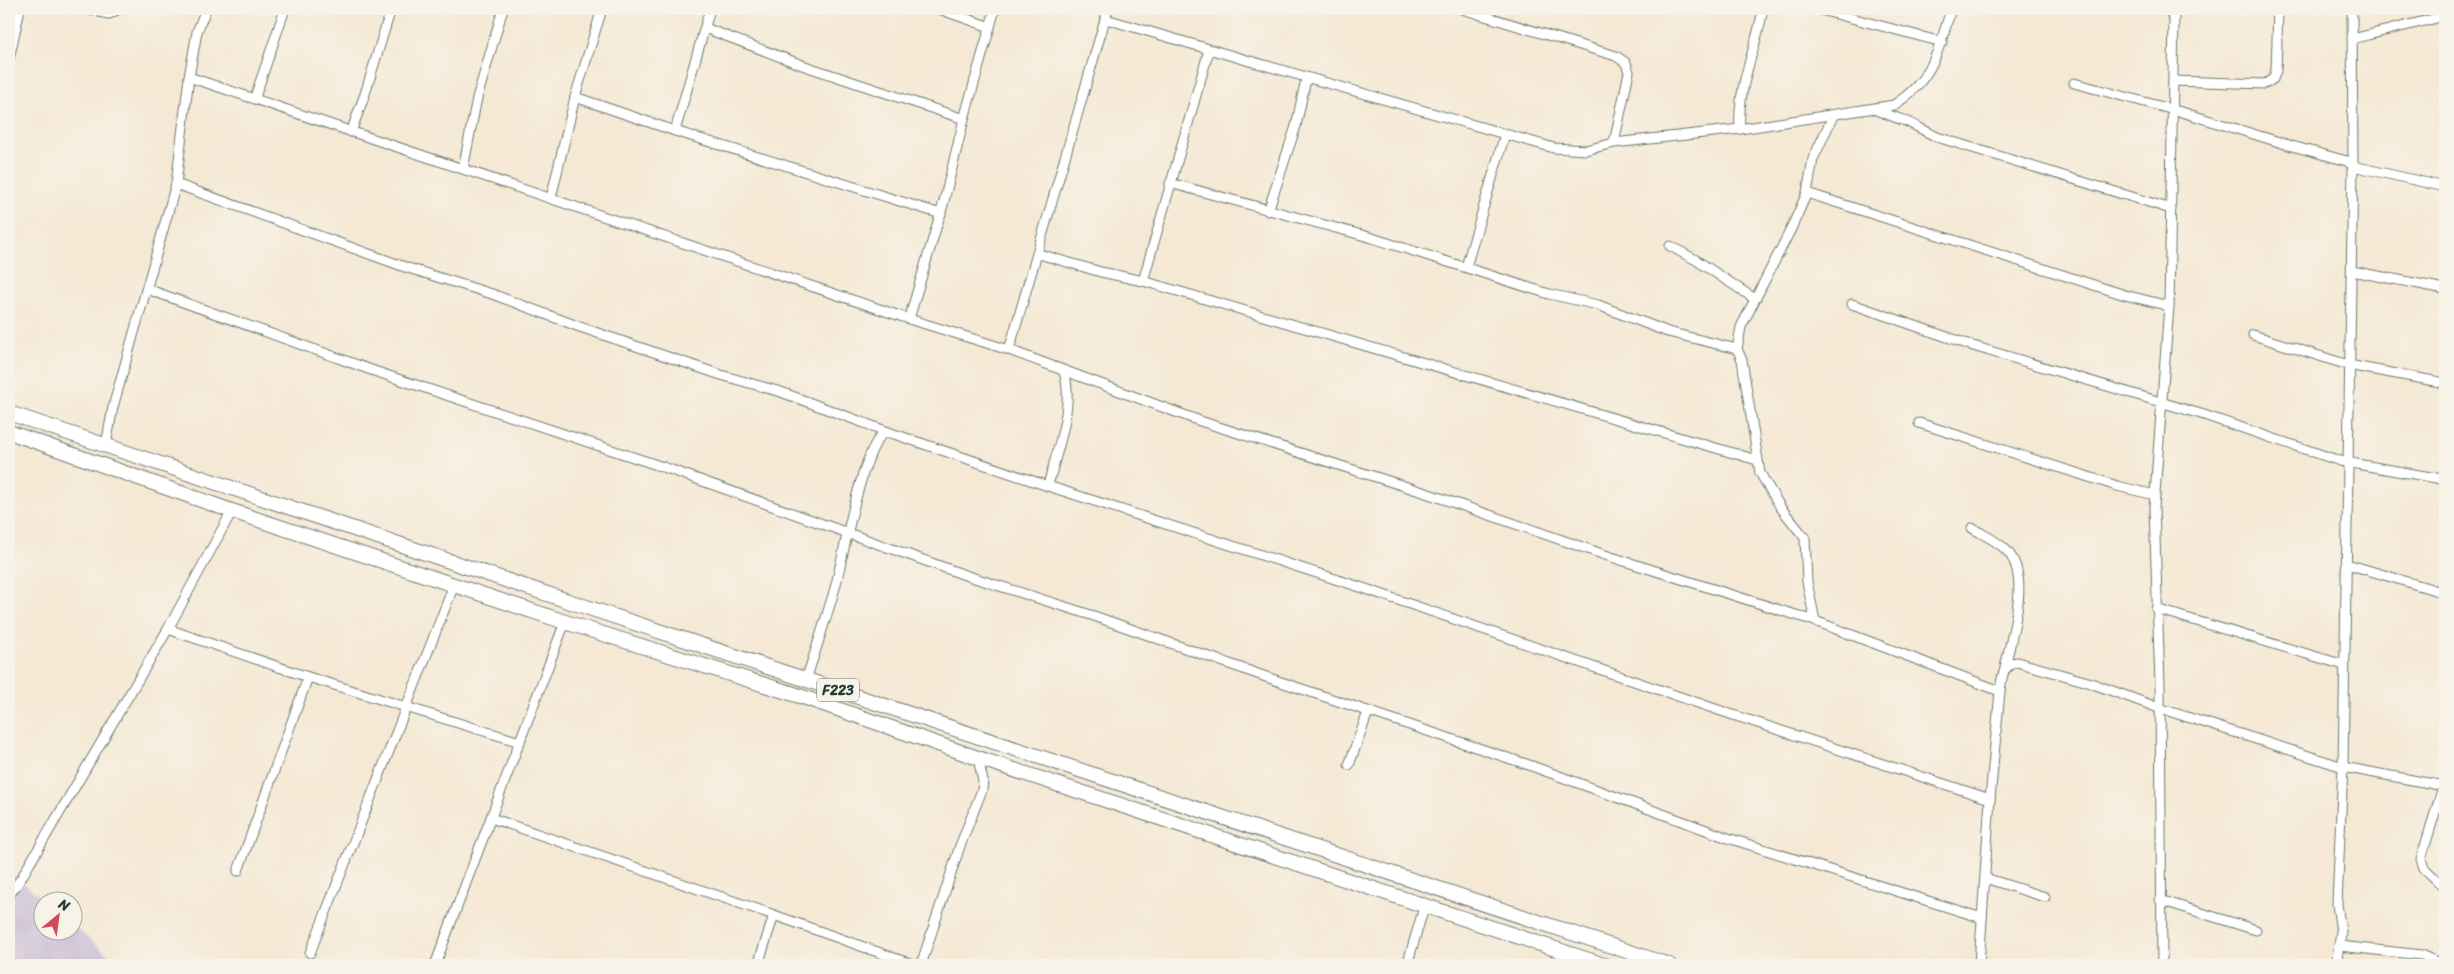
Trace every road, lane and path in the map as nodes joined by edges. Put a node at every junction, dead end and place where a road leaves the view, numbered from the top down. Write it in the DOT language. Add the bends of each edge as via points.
graph roads {
  1 [pos="20,9"];
  2 [pos="85,9"];
  3 [pos="119,9"];
  4 [pos="206,9"];
  5 [pos="286,9"];
  6 [pos="391,9"];
  7 [pos="503,9"];
  8 [pos="602,9"];
  9 [pos="710,9"];
  10 [pos="939,9"];
  11 [pos="994,9"];
  12 [pos="1108,9"];
  13 [pos="1462,9"];
  14 [pos="1763,9"];
  15 [pos="1818,9"];
  16 [pos="1951,9"];
  17 [pos="2278,9"];
  18 [pos="2352,9"];
  19 [pos="2170,10"];
  20 [pos="2445,16"];
  21 [pos="1106,19"];
  22 [pos="990,27"];
  23 [pos="705,28"];
  24 [pos="2352,39"];
  25 [pos="1942,42"];
  26 [pos="1209,50"];
  27 [pos="9,59"];
  28 [pos="189,77"];
  29 [pos="1306,78"];
  30 [pos="2173,81"];
  31 [pos="2074,82"];
  32 [pos="574,96"];
  33 [pos="255,97"];
  34 [pos="1876,110"];
  35 [pos="2172,110"];
  36 [pos="1833,116"];
  37 [pos="964,119"];
  38 [pos="1740,128"];
  39 [pos="675,131"];
  40 [pos="351,132"];
  41 [pos="1504,134"];
  42 [pos="1614,144"];
  43 [pos="2353,166"];
  44 [pos="463,169"];
  45 [pos="1170,183"];
  46 [pos="176,184"];
  47 [pos="2445,187"];
  48 [pos="1806,193"];
  49 [pos="552,198"];
  50 [pos="2171,209"];
  51 [pos="1268,211"];
  52 [pos="941,214"];
  53 [pos="1670,246"];
  54 [pos="1039,254"];
  55 [pos="1466,267"];
  56 [pos="2352,271"];
  57 [pos="1143,281"];
  58 [pos="2445,289"];
  59 [pos="147,290"];
  60 [pos="1756,298"];
  61 [pos="1852,304"];
  62 [pos="2169,306"];
  63 [pos="909,319"];
  64 [pos="2253,335"];
  65 [pos="1738,349"];
  66 [pos="1009,350"];
  67 [pos="2348,365"];
  68 [pos="1064,372"];
  69 [pos="2445,383"];
  70 [pos="2161,402"];
  71 [pos="9,413"];
  72 [pos="1919,423"];
  73 [pos="9,432"];
  74 [pos="880,433"];
  75 [pos="106,445"];
  76 [pos="1757,460"];
  77 [pos="2348,462"];
  78 [pos="192,475"];
  79 [pos="2442,480"];
  80 [pos="1048,486"];
  81 [pos="186,493"];
  82 [pos="2155,495"];
  83 [pos="232,511"];
  84 [pos="1972,528"];
  85 [pos="848,534"];
  86 [pos="2347,564"];
  87 [pos="454,585"];
  88 [pos="2445,593"];
  89 [pos="2156,609"];
  90 [pos="1815,621"];
  91 [pos="565,622"];
  92 [pos="168,629"];
  93 [pos="2344,666"];
  94 [pos="2006,668"];
  95 [pos="308,677"];
  96 [pos="806,680"];
  97 [pos="2000,691"];
  98 [pos="407,708"];
  99 [pos="2159,708"];
  100 [pos="1368,712"];
  101 [pos="520,742"];
  102 [pos="978,758"];
  103 [pos="1348,765"];
  104 [pos="2343,767"];
  105 [pos="1116,782"];
  106 [pos="2444,783"];
  107 [pos="1990,799"];
  108 [pos="1109,801"];
  109 [pos="491,818"];
  110 [pos="238,871"];
  111 [pos="1985,878"];
  112 [pos="2445,888"];
  113 [pos="9,895"];
  114 [pos="2045,898"];
  115 [pos="2160,900"];
  116 [pos="1425,904"];
  117 [pos="774,915"];
  118 [pos="1982,918"];
  119 [pos="2256,930"];
  120 [pos="2339,946"];
  121 [pos="310,953"];
  122 [pos="435,965"];
  123 [pos="758,965"];
  124 [pos="914,965"];
  125 [pos="921,965"];
  126 [pos="1407,965"];
  127 [pos="1603,965"];
  128 [pos="1669,965"];
  129 [pos="1979,965"];
  130 [pos="2162,965"];
  131 [pos="2336,965"];
  132 [pos="2440,965"];
  1 -- 27 [label="street"];
  2 -- 3 [label="street" via="109,14"];
  4 -- 28 [label="street" via="197,32"];
  5 -- 33 [label="street"];
  6 -- 40 [label="street"];
  7 -- 44 [label="street" via="477,98"];
  8 -- 32 [label="street"];
  9 -- 23 [label="street"];
  10 -- 22 [label="street"];
  11 -- 22 [label="street"];
  12 -- 21 [label="street"];
  13 -- 42 [label="street" via="1616,56 1626,62 1630,72"];
  14 -- 38 [label="street" via="1741,94 1738,110"];
  15 -- 25 [label="street"];
  16 -- 25 [label="street"];
  17 -- 30 [label="street" via="2273,79 2265,84"];
  18 -- 24 [label="street"];
  19 -- 30 [label="street" via="2174,19"];
  20 -- 24 [label="street"];
  21 -- 26 [label="street"];
  21 -- 54 [label="street"];
  22 -- 37 [label="street"];
  23 -- 37 [label="street" via="802,65"];
  23 -- 39 [label="street"];
  24 -- 43 [label="street"];
  25 -- 34 [label="street" via="1928,74 1905,98"];
  26 -- 29 [label="street"];
  26 -- 45 [label="street"];
  28 -- 33 [label="street"];
  28 -- 46 [label="street"];
  29 -- 41 [label="street"];
  29 -- 51 [label="street" via="1296,126"];
  30 -- 35 [label="street"];
  31 -- 35 [label="street"];
  32 -- 39 [label="street"];
  32 -- 49 [label="street"];
  33 -- 40 [label="street"];
  34 -- 36 [label="street"];
  34 -- 50 [label="street" via="1936,137"];
  35 -- 43 [label="street" via="2347,161"];
  35 -- 50 [label="street"];
  36 -- 38 [label="street"];
  36 -- 48 [label="street" via="1810,167"];
  37 -- 52 [label="street"];
  38 -- 42 [label="street"];
  39 -- 52 [label="street"];
  40 -- 44 [label="street"];
  41 -- 42 [label="street" via="1554,148 1586,150"];
  41 -- 55 [label="street"];
  43 -- 47 [label="street"];
  43 -- 56 [label="street"];
  44 -- 49 [label="street"];
  45 -- 51 [label="street"];
  45 -- 57 [label="street"];
  46 -- 59 [label="street"];
  46 -- 74 [label="street" via="580,327 781,392"];
  48 -- 60 [label="street"];
  48 -- 62 [label="street" via="2125,295"];
  49 -- 63 [label="street"];
  50 -- 62 [label="street"];
  51 -- 55 [label="street"];
  52 -- 63 [label="street"];
  53 -- 60 [label="street"];
  54 -- 57 [label="street"];
  54 -- 66 [label="street"];
  55 -- 65 [label="street" via="1549,294 1598,305 1668,332"];
  56 -- 58 [label="street"];
  56 -- 67 [label="street"];
  57 -- 76 [label="street"];
  59 -- 75 [label="street" via="113,407"];
  59 -- 85 [label="street" via="669,468"];
  60 -- 65 [label="street" via="1741,327"];
  61 -- 70 [label="street" via="1973,346"];
  62 -- 70 [label="street"];
  63 -- 66 [label="street"];
  64 -- 67 [label="street"];
  65 -- 76 [label="street" via="1744,368"];
  66 -- 68 [label="street"];
  67 -- 69 [label="street"];
  67 -- 77 [label="street"];
  68 -- 80 [label="street" via="1068,402"];
  68 -- 90 [label="street" via="1200,421"];
  70 -- 77 [label="street"];
  70 -- 82 [label="street"];
  71 -- 75 [label="main road, F223"];
  72 -- 82 [label="street"];
  73 -- 81 [label="main road, F223"];
  74 -- 80 [label="street" via="891,433"];
  74 -- 85 [label="street" via="861,482"];
  75 -- 78 [label="main road, F223"];
  76 -- 90 [label="street" via="1770,491 1805,538 1807,582"];
  77 -- 79 [label="street"];
  77 -- 86 [label="street"];
  78 -- 81 [label="main road"];
  78 -- 96 [label="main road, F223"];
  80 -- 107 [label="street" via="1366,589"];
  81 -- 83 [label="main road, F223"];
  82 -- 89 [label="street"];
  83 -- 87 [label="main road, F223"];
  83 -- 92 [label="street"];
  84 -- 94 [label="street" via="2006,549 2019,572 2019,593"];
  85 -- 96 [label="street"];
  85 -- 100 [label="street"];
  86 -- 88 [label="street"];
  86 -- 93 [label="street"];
  87 -- 91 [label="main road, F223"];
  87 -- 98 [label="street"];
  89 -- 93 [label="street"];
  89 -- 99 [label="street"];
  90 -- 97 [label="street"];
  91 -- 101 [label="street"];
  91 -- 102 [label="main road, F223" via="800,696"];
  92 -- 95 [label="street"];
  92 -- 113 [label="street"];
  93 -- 104 [label="street"];
  94 -- 97 [label="street"];
  94 -- 99 [label="street" via="2017,662 2042,668"];
  95 -- 98 [label="street"];
  95 -- 110 [label="street"];
  96 -- 105 [label="main road, F223"];
  97 -- 107 [label="street"];
  98 -- 101 [label="street"];
  98 -- 121 [label="street"];
  99 -- 104 [label="street"];
  99 -- 115 [label="street"];
  100 -- 103 [label="street"];
  100 -- 118 [label="street" via="1728,838"];
  101 -- 109 [label="street"];
  102 -- 108 [label="main road, F223"];
  102 -- 125 [label="street" via="982,790"];
  104 -- 106 [label="street"];
  104 -- 120 [label="street" via="2337,904 2341,932"];
  105 -- 108 [label="main road"];
  105 -- 128 [label="main road, F223"];
  106 -- 112 [label="street" via="2420,859 2424,868"];
  107 -- 111 [label="street"];
  108 -- 116 [label="main road, F223"];
  109 -- 117 [label="street"];
  109 -- 122 [label="street"];
  111 -- 114 [label="street"];
  111 -- 118 [label="street"];
  115 -- 119 [label="street"];
  115 -- 130 [label="street"];
  116 -- 126 [label="street"];
  116 -- 127 [label="main road, F223"];
  117 -- 123 [label="street"];
  117 -- 124 [label="street"];
  118 -- 129 [label="street"];
  120 -- 131 [label="street"];
  120 -- 132 [label="street" via="2422,955"];
}
